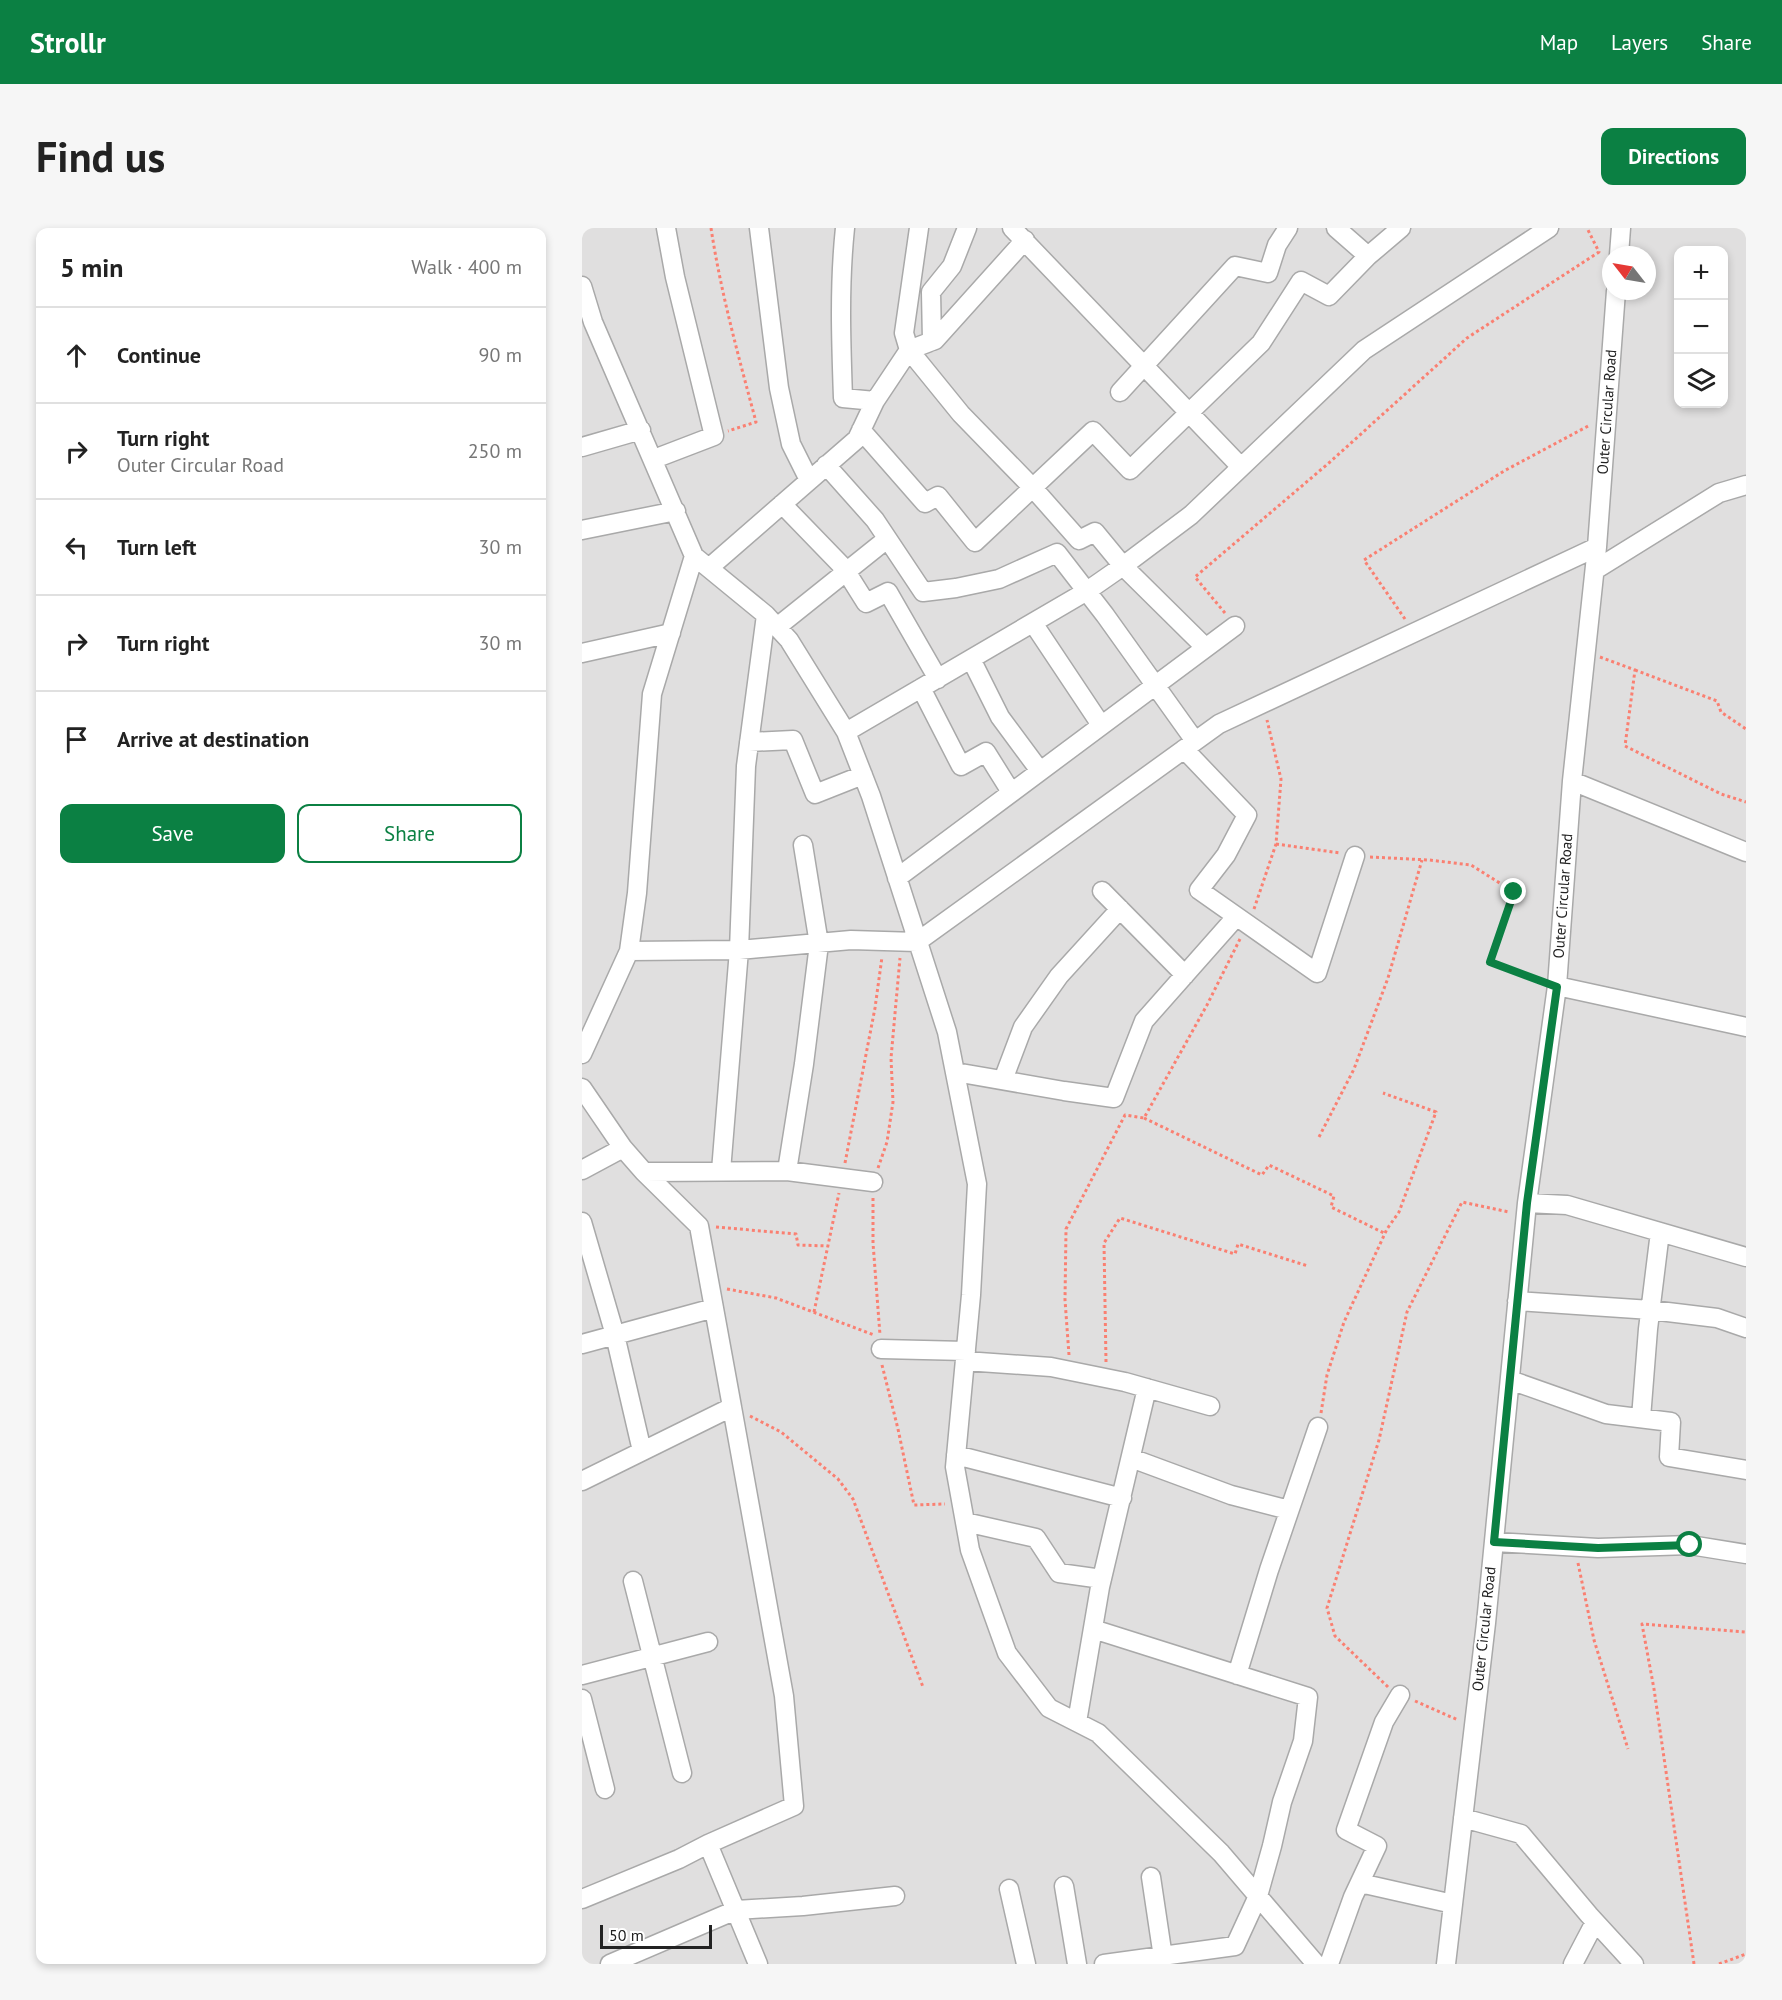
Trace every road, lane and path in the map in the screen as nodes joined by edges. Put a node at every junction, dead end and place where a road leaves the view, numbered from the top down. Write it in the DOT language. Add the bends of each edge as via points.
graph roads {
  1 [pos="666,228"];
  2 [pos="711,228"];
  3 [pos="759,228"];
  4 [pos="845,228"];
  5 [pos="919,228"];
  6 [pos="967,228"];
  7 [pos="1288,228"];
  8 [pos="1336,228"];
  9 [pos="1401,228"];
  10 [pos="1549,228"];
  11 [pos="1587,228"];
  12 [pos="1621,228"];
  13 [pos="1018,234"];
  14 [pos="1620,246"];
  15 [pos="1368,256"];
  16 [pos="582,286"];
  17 [pos="1615,300"];
  18 [pos="932,341"];
  19 [pos="909,350"];
  20 [pos="1145,367"];
  21 [pos="1120,392"];
  22 [pos="875,401"];
  23 [pos="1189,412"];
  24 [pos="1607,415"];
  25 [pos="641,430"];
  26 [pos="861,430"];
  27 [pos="714,436"];
  28 [pos="582,447"];
  29 [pos="654,459"];
  30 [pos="826,465"];
  31 [pos="1241,467"];
  32 [pos="809,480"];
  33 [pos="1746,485"];
  34 [pos="1033,488"];
  35 [pos="782,504"];
  36 [pos="676,511"];
  37 [pos="582,530"];
  38 [pos="887,539"];
  39 [pos="1597,547"];
  40 [pos="694,555"];
  41 [pos="1123,566"];
  42 [pos="710,567"];
  43 [pos="1595,570"];
  44 [pos="846,571"];
  45 [pos="1087,591"];
  46 [pos="772,621"];
  47 [pos="1033,623"];
  48 [pos="1235,626"];
  49 [pos="1415,632"];
  50 [pos="671,633"];
  51 [pos="1205,647"];
  52 [pos="1586,651"];
  53 [pos="582,653"];
  54 [pos="971,659"];
  55 [pos="1635,670"];
  56 [pos="938,678"];
  57 [pos="1155,684"];
  58 [pos="921,688"];
  59 [pos="1263,704"];
  60 [pos="1101,725"];
  61 [pos="1746,729"];
  62 [pos="846,732"];
  63 [pos="749,742"];
  64 [pos="1190,745"];
  65 [pos="1040,771"];
  66 [pos="863,775"];
  67 [pos="1572,781"];
  68 [pos="1011,792"];
  69 [pos="1746,802"];
  70 [pos="1276,844"];
  71 [pos="803,845"];
  72 [pos="1746,852"];
  73 [pos="1355,856"];
  74 [pos="1422,860"];
  75 [pos="897,878"];
  76 [pos="1102,891"];
  77 [pos="1120,909"];
  78 [pos="1242,921"];
  79 [pos="901,942"];
  80 [pos="819,944"];
  81 [pos="739,950"];
  82 [pos="629,951"];
  83 [pos="1185,975"];
  84 [pos="1557,987"];
  85 [pos="1746,1028"];
  86 [pos="582,1054"];
  87 [pos="955,1072"];
  88 [pos="1003,1080"];
  89 [pos="582,1088"];
  90 [pos="1383,1093"];
  91 [pos="1144,1118"];
  92 [pos="1319,1137"];
  93 [pos="623,1148"];
  94 [pos="582,1170"];
  95 [pos="721,1171"];
  96 [pos="787,1171"];
  97 [pos="644,1172"];
  98 [pos="842,1178"];
  99 [pos="873,1182"];
  100 [pos="1527,1209"];
  101 [pos="582,1222"];
  102 [pos="699,1226"];
  103 [pos="1660,1232"];
  104 [pos="1385,1233"];
  105 [pos="828,1246"];
  106 [pos="1746,1257"];
  107 [pos="1308,1266"];
  108 [pos="710,1285"];
  109 [pos="1517,1301"];
  110 [pos="714,1308"];
  111 [pos="1651,1310"];
  112 [pos="814,1312"];
  113 [pos="1746,1328"];
  114 [pos="615,1335"];
  115 [pos="880,1343"];
  116 [pos="582,1344"];
  117 [pos="966,1356"];
  118 [pos="1070,1371"];
  119 [pos="1106,1378"];
  120 [pos="1510,1380"];
  121 [pos="1147,1388"];
  122 [pos="1210,1406"];
  123 [pos="732,1407"];
  124 [pos="1641,1418"];
  125 [pos="1318,1426"];
  126 [pos="642,1451"];
  127 [pos="956,1455"];
  128 [pos="1131,1458"];
  129 [pos="1746,1470"];
  130 [pos="582,1480"];
  131 [pos="1122,1498"];
  132 [pos="962,1503"];
  133 [pos="1289,1510"];
  134 [pos="965,1522"];
  135 [pos="1494,1542"];
  136 [pos="1578,1547"];
  137 [pos="1746,1554"];
  138 [pos="1102,1579"];
  139 [pos="633,1581"];
  140 [pos="1093,1629"];
  141 [pos="1746,1632"];
  142 [pos="708,1642"];
  143 [pos="652,1657"];
  144 [pos="582,1675"];
  145 [pos="1237,1675"];
  146 [pos="923,1687"];
  147 [pos="1400,1695"];
  148 [pos="582,1699"];
  149 [pos="1077,1722"];
  150 [pos="1473,1727"];
  151 [pos="1628,1749"];
  152 [pos="682,1773"];
  153 [pos="604,1789"];
  154 [pos="1463,1818"];
  155 [pos="708,1844"];
  156 [pos="1151,1877"];
  157 [pos="1360,1883"];
  158 [pos="1064,1886"];
  159 [pos="1009,1889"];
  160 [pos="895,1896"];
  161 [pos="1258,1896"];
  162 [pos="582,1899"];
  163 [pos="1453,1904"];
  164 [pos="736,1910"];
  165 [pos="1595,1922"];
  166 [pos="1746,1954"];
  167 [pos="1163,1960"];
  168 [pos="610,1964"];
  169 [pos="758,1964"];
  170 [pos="1026,1964"];
  171 [pos="1077,1964"];
  172 [pos="1104,1964"];
  173 [pos="1316,1964"];
  174 [pos="1329,1964"];
  175 [pos="1446,1964"];
  176 [pos="1573,1964"];
  177 [pos="1634,1964"];
  178 [pos="1694,1964"];
  179 [pos="1719,1964"];
  1 -- 27 [label="street"];
  2 -- 27 [label="path" via="726,310 756,422"];
  3 -- 32 [label="street" via="779,388 791,444"];
  4 -- 22 [label="street" via="840,311 843,398"];
  5 -- 19 [label="street" via="904,333"];
  6 -- 18 [label="street" via="952,266 931,292"];
  7 -- 20 [label="street" via="1277,245 1268,273 1235,266"];
  8 -- 15 [label="street"];
  9 -- 15 [label="street"];
  10 -- 31 [label="street" via="1364,350"];
  11 -- 48 [label="path" via="1599,252 1467,338 1195,577"];
  12 -- 14 [label="street"];
  13 -- 18 [label="street"];
  13 -- 20 [label="street"];
  15 -- 23 [label="street" via="1329,296 1300,281 1261,344"];
  16 -- 25 [label="street" via="592,322"];
  17 -- 24 [label="street, Outer Circular Road"];
  18 -- 19 [label="street"];
  19 -- 22 [label="street"];
  19 -- 34 [label="street" via="961,414"];
  20 -- 21 [label="street"];
  20 -- 23 [label="street"];
  22 -- 26 [label="street"];
  23 -- 31 [label="street"];
  23 -- 34 [label="street" via="1130,470 1093,431"];
  24 -- 39 [label="street, Outer Circular Road"];
  24 -- 49 [label="path" via="1504,471 1364,560"];
  25 -- 28 [label="street"];
  25 -- 29 [label="street"];
  26 -- 30 [label="street" via="857,439"];
  26 -- 34 [label="street" via="925,503 938,496 975,542"];
  27 -- 29 [label="street"];
  29 -- 36 [label="street"];
  30 -- 32 [label="street"];
  30 -- 38 [label="street"];
  31 -- 41 [label="street" via="1191,514"];
  32 -- 35 [label="street"];
  33 -- 43 [label="street" via="1719,493"];
  34 -- 41 [label="street" via="1079,540 1095,532"];
  35 -- 42 [label="street"];
  35 -- 44 [label="street"];
  36 -- 37 [label="street"];
  36 -- 40 [label="street"];
  38 -- 44 [label="street"];
  38 -- 45 [label="street" via="923,592 999,579 1057,553"];
  39 -- 43 [label="street, Outer Circular Road"];
  39 -- 49 [label="street"];
  40 -- 42 [label="street"];
  40 -- 50 [label="street"];
  41 -- 45 [label="street"];
  41 -- 51 [label="street"];
  42 -- 46 [label="street"];
  43 -- 52 [label="street, Outer Circular Road"];
  44 -- 46 [label="street"];
  44 -- 56 [label="street" via="866,603 888,592"];
  45 -- 47 [label="street"];
  45 -- 57 [label="street"];
  46 -- 62 [label="street" via="789,640"];
  46 -- 63 [label="street"];
  47 -- 54 [label="street"];
  47 -- 60 [label="street"];
  48 -- 51 [label="street"];
  49 -- 59 [label="street"];
  50 -- 53 [label="street"];
  50 -- 82 [label="street" via="652,693"];
  51 -- 57 [label="street"];
  52 -- 55 [label="path"];
  52 -- 67 [label="street, Outer Circular Road"];
  54 -- 56 [label="street"];
  54 -- 65 [label="street" via="1000,717"];
  55 -- 61 [label="path" via="1717,701 1721,712"];
  55 -- 69 [label="path" via="1625,746 1721,794"];
  56 -- 58 [label="street"];
  57 -- 60 [label="street"];
  57 -- 64 [label="street"];
  58 -- 62 [label="street"];
  58 -- 68 [label="street" via="961,766 986,752"];
  59 -- 64 [label="street" via="1219,724"];
  59 -- 70 [label="path" via="1281,779"];
  60 -- 65 [label="street"];
  62 -- 66 [label="street"];
  63 -- 66 [label="street" via="793,740 815,794"];
  63 -- 81 [label="street"];
  64 -- 78 [label="street" via="1247,815 1226,855 1199,890"];
  64 -- 79 [label="street"];
  65 -- 68 [label="street"];
  66 -- 75 [label="street"];
  67 -- 72 [label="street"];
  67 -- 84 [label="street, Outer Circular Road"];
  68 -- 75 [label="street"];
  70 -- 73 [label="path"];
  70 -- 78 [label="path"];
  71 -- 80 [label="street"];
  73 -- 74 [label="path"];
  73 -- 78 [label="street" via="1317,973"];
  74 -- 84 [label="path" via="1471,865 1514,892 1490,962"];
  74 -- 92 [label="path" via="1388,978 1362,1049"];
  75 -- 79 [label="street"];
  76 -- 77 [label="street"];
  77 -- 83 [label="street"];
  77 -- 88 [label="street" via="1059,976 1023,1026"];
  78 -- 83 [label="street"];
  78 -- 91 [label="path" via="1207,1005"];
  79 -- 80 [label="street" via="851,940"];
  79 -- 87 [label="street" via="947,1032"];
  79 -- 98 [label="path" via="873,1020"];
  79 -- 99 [label="path" via="891,1059 893,1102 887,1142"];
  80 -- 81 [label="street"];
  80 -- 96 [label="street"];
  81 -- 82 [label="street"];
  81 -- 95 [label="street"];
  82 -- 86 [label="street"];
  83 -- 88 [label="street" via="1143,1021 1114,1098"];
  84 -- 85 [label="street"];
  84 -- 100 [label="street, Outer Circular Road"];
  87 -- 88 [label="street"];
  87 -- 117 [label="street" via="977,1184"];
  89 -- 93 [label="street"];
  90 -- 104 [label="path" via="1436,1112 1399,1212"];
  91 -- 104 [label="path" via="1262,1175 1269,1165 1334,1196 1331,1207"];
  91 -- 118 [label="path" via="1125,1115 1066,1229"];
  93 -- 94 [label="street"];
  93 -- 97 [label="street"];
  95 -- 96 [label="street"];
  95 -- 97 [label="street"];
  96 -- 98 [label="street"];
  97 -- 102 [label="street"];
  98 -- 99 [label="street"];
  98 -- 105 [label="path"];
  99 -- 115 [label="path"];
  100 -- 103 [label="street" via="1567,1205"];
  100 -- 109 [label="street, Outer Circular Road"];
  100 -- 147 [label="path" via="1462,1202 1407,1312 1379,1440 1328,1608 1335,1636"];
  101 -- 114 [label="street"];
  102 -- 105 [label="path" via="796,1234 798,1245"];
  102 -- 108 [label="street"];
  103 -- 106 [label="street"];
  103 -- 111 [label="street"];
  104 -- 125 [label="path" via="1344,1322"];
  105 -- 112 [label="path"];
  107 -- 119 [label="path" via="1238,1244 1235,1254 1120,1218 1104,1243"];
  108 -- 110 [label="street"];
  108 -- 112 [label="path" via="777,1298"];
  109 -- 111 [label="street"];
  109 -- 120 [label="street, Outer Circular Road"];
  110 -- 114 [label="street"];
  110 -- 123 [label="street"];
  111 -- 113 [label="street" via="1717,1318"];
  111 -- 124 [label="street"];
  112 -- 115 [label="path"];
  114 -- 116 [label="street"];
  114 -- 126 [label="street"];
  115 -- 117 [label="street"];
  115 -- 132 [label="path" via="882,1369 914,1504"];
  117 -- 118 [label="street"];
  117 -- 127 [label="street"];
  118 -- 119 [label="street"];
  119 -- 121 [label="street"];
  120 -- 124 [label="street" via="1606,1414"];
  120 -- 135 [label="street, Outer Circular Road"];
  121 -- 122 [label="street"];
  121 -- 128 [label="street"];
  123 -- 126 [label="street"];
  123 -- 146 [label="path" via="781,1432 838,1479 853,1499"];
  123 -- 155 [label="street" via="784,1696 794,1806"];
  124 -- 129 [label="street" via="1671,1422 1669,1457"];
  125 -- 133 [label="street"];
  126 -- 130 [label="street"];
  127 -- 131 [label="street"];
  127 -- 132 [label="street"];
  128 -- 131 [label="street"];
  128 -- 133 [label="street" via="1232,1495"];
  131 -- 138 [label="street"];
  132 -- 134 [label="street"];
  133 -- 145 [label="street"];
  134 -- 138 [label="street" via="1036,1538 1059,1573"];
  134 -- 149 [label="street" via="970,1550 1007,1653 1049,1708"];
  135 -- 136 [label="street"];
  135 -- 150 [label="street, Outer Circular Road"];
  136 -- 137 [label="street" via="1690,1545"];
  136 -- 151 [label="path" via="1578,1567 1594,1640"];
  138 -- 140 [label="street"];
  139 -- 143 [label="street"];
  140 -- 145 [label="street"];
  140 -- 149 [label="street"];
  141 -- 178 [label="path" via="1642,1624"];
  142 -- 143 [label="street"];
  143 -- 144 [label="street"];
  143 -- 152 [label="street"];
  145 -- 161 [label="street" via="1308,1697 1303,1741 1282,1802"];
  147 -- 150 [label="path"];
  147 -- 157 [label="street" via="1384,1722 1346,1830 1377,1846"];
  148 -- 153 [label="street"];
  149 -- 161 [label="street" via="1098,1732 1221,1852"];
  150 -- 154 [label="street, Outer Circular Road"];
  154 -- 163 [label="street, Outer Circular Road"];
  154 -- 165 [label="street" via="1521,1834"];
  155 -- 162 [label="street"];
  155 -- 164 [label="street"];
  156 -- 167 [label="street"];
  157 -- 163 [label="street"];
  157 -- 174 [label="street"];
  158 -- 171 [label="street"];
  159 -- 170 [label="street"];
  160 -- 164 [label="street"];
  161 -- 167 [label="street" via="1235,1946"];
  161 -- 173 [label="street"];
  163 -- 175 [label="street, Outer Circular Road"];
  164 -- 168 [label="street"];
  164 -- 169 [label="street"];
  165 -- 176 [label="street"];
  165 -- 177 [label="street"];
  166 -- 179 [label="path"];
  167 -- 172 [label="street"];
}
